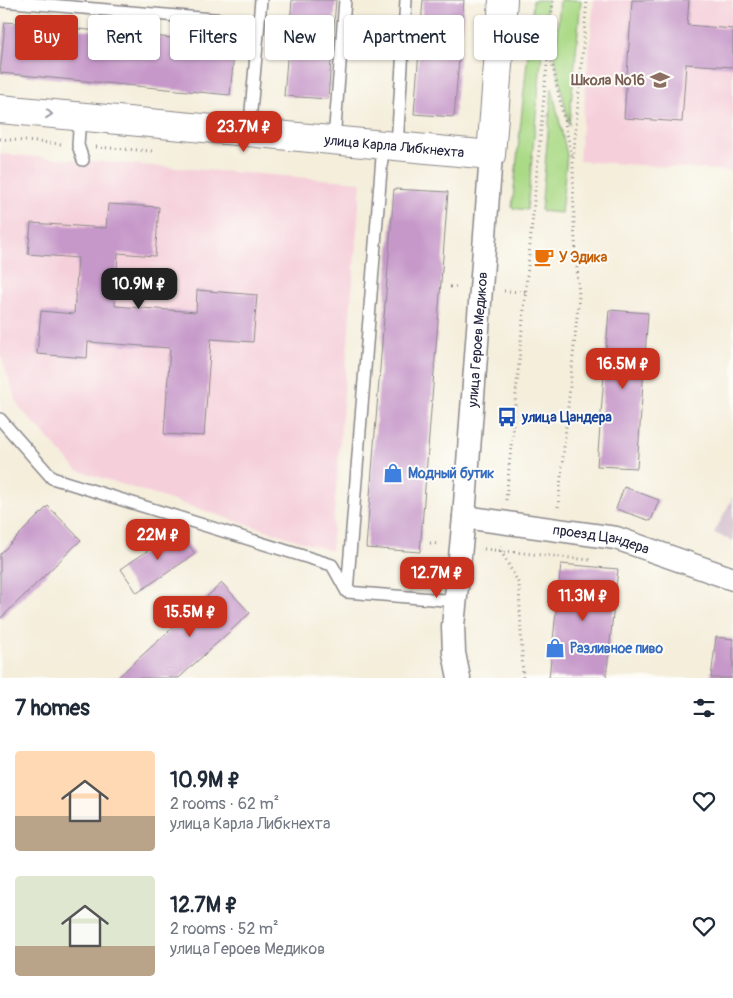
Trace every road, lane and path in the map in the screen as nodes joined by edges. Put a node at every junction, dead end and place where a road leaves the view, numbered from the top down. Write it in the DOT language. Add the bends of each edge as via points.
graph roads {
  1 [pos="261,0"];
  2 [pos="346,0"];
  3 [pos="406,0"];
  4 [pos="503,0"];
  5 [pos="553,0"];
  6 [pos="587,0"];
  7 [pos="2,1"];
  8 [pos="551,15"];
  9 [pos="259,23"];
  10 [pos="547,60"];
  11 [pos="550,60"];
  12 [pos="0,110"];
  13 [pos="80,117"];
  14 [pos="249,133"];
  15 [pos="334,140"];
  16 [pos="390,146"];
  17 [pos="491,155"];
  18 [pos="83,160"];
  19 [pos="573,161"];
  20 [pos="0,419"];
  21 [pos="559,488"];
  22 [pos="464,517"];
  23 [pos="504,522"];
  24 [pos="430,543"];
  25 [pos="461,546"];
  26 [pos="501,551"];
  27 [pos="592,560"];
  28 [pos="733,579"];
  29 [pos="347,592"];
  30 [pos="456,601"];
  31 [pos="459,678"];
  32 [pos="523,678"];
  1 -- 9 [label="lane"];
  2 -- 15 [label="lane"];
  3 -- 16 [label="lane"];
  4 -- 17 [label="street, улица Героев Медиков"];
  5 -- 8 [label="path"];
  6 -- 19 [label="path"];
  7 -- 9 [label="lane"];
  9 -- 14 [label="lane"];
  10 -- 23 [label="path"];
  11 -- 19 [label="path"];
  12 -- 13 [label="street, улица Карла Либкнехта, one-way"];
  13 -- 14 [label="street, улица Карла Либкнехта"];
  13 -- 18 [label="lane" via="78,145"];
  14 -- 15 [label="street, улица Карла Либкнехта"];
  15 -- 16 [label="street, улица Карла Либкнехта"];
  16 -- 17 [label="street, улица Карла Либкнехта"];
  16 -- 29 [label="lane"];
  17 -- 22 [label="street, улица Героев Медиков"];
  19 -- 21 [label="path" via="579,296"];
  20 -- 29 [label="lane" via="52,478 332,565"];
  22 -- 23 [label="street, проезд Цандера"];
  22 -- 25 [label="street, улица Героев Медиков"];
  23 -- 26 [label="path"];
  23 -- 28 [label="street, проезд Цандера" via="616,538"];
  24 -- 25 [label="path"];
  25 -- 26 [label="path"];
  25 -- 30 [label="street, улица Героев Медиков"];
  26 -- 27 [label="path"];
  26 -- 32 [label="path" via="519,584"];
  29 -- 30 [label="lane"];
  30 -- 31 [label="street, улица Героев Медиков" via="454,654"];
}
